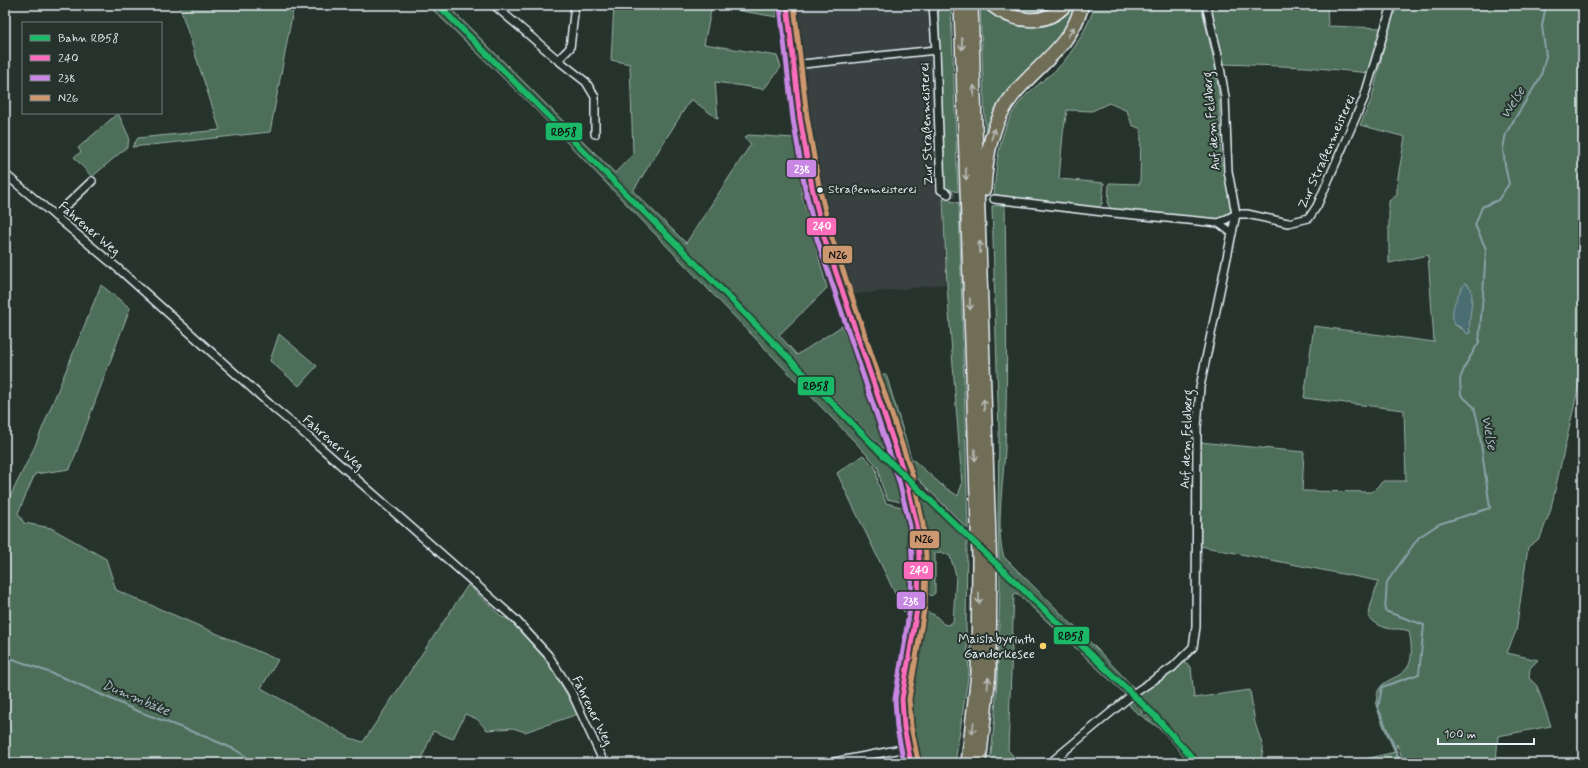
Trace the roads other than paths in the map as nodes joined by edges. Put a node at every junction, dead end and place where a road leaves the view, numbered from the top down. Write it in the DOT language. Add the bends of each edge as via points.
graph roads {
  1 [pos="494,5"];
  2 [pos="575,5"];
  3 [pos="787,5"];
  4 [pos="933,5"];
  5 [pos="961,5"];
  6 [pos="971,5"];
  7 [pos="992,5"];
  8 [pos="1065,5"];
  9 [pos="1082,5"];
  10 [pos="1206,5"];
  11 [pos="1392,5"];
  12 [pos="936,50"];
  13 [pos="558,60"];
  14 [pos="793,65"];
  15 [pos="595,134"];
  16 [pos="5,174"];
  17 [pos="92,181"];
  18 [pos="948,194"];
  19 [pos="994,199"];
  20 [pos="978,214"];
  21 [pos="1236,214"];
  22 [pos="55,216"];
  23 [pos="1219,223"];
  24 [pos="1232,233"];
  25 [pos="907,748"];
  26 [pos="604,763"];
  27 [pos="829,763"];
  28 [pos="911,763"];
  29 [pos="968,763"];
  30 [pos="979,763"];
  31 [pos="1050,763"];
  1 -- 13 [label="street"];
  2 -- 13 [label="street" via="570,48"];
  3 -- 14 [label="main road"];
  4 -- 12 [label="street, Zur Straßenmeisterei"];
  5 -- 29 [label="highway, one-way" via="979,559 978,672"];
  20 -- 6 [label="highway, one-way"];
  7 -- 8 [label="highway" via="1012,18 1026,20 1041,19"];
  20 -- 9 [label="highway, one-way" via="984,196 989,147 1000,116 1014,94 1066,41 1075,27"];
  10 -- 21 [label="street, Auf dem Feldberg" via="1225,97 1228,171"];
  11 -- 21 [label="street, Zur Straßenmeisterei" via="1364,98 1317,206 1309,218 1288,223"];
  12 -- 14 [label="street, Zur Straßenmeisterei"];
  12 -- 18 [label="street, Zur Straßenmeisterei" via="941,190"];
  13 -- 15 [label="street" via="586,82 595,97"];
  14 -- 25 [label="main road" via="812,187 824,236 912,496 919,532 921,557 918,604 903,691"];
  16 -- 22 [label="street, Fahrener Weg"];
  17 -- 22 [label="street"];
  19 -- 23 [label="street"];
  30 -- 20 [label="highway, one-way" via="989,674 990,570"];
  21 -- 23 [label="street"];
  21 -- 24 [label="street, Auf dem Feldberg"];
  22 -- 26 [label="street, Fahrener Weg" via="515,619 548,655 571,691"];
  23 -- 24 [label="street"];
  24 -- 31 [label="street, Auf dem Feldberg" via="1200,386 1197,428 1196,627 1193,647 1173,667 1133,694"];
  25 -- 27 [label="street"];
  25 -- 28 [label="main road"];
}
